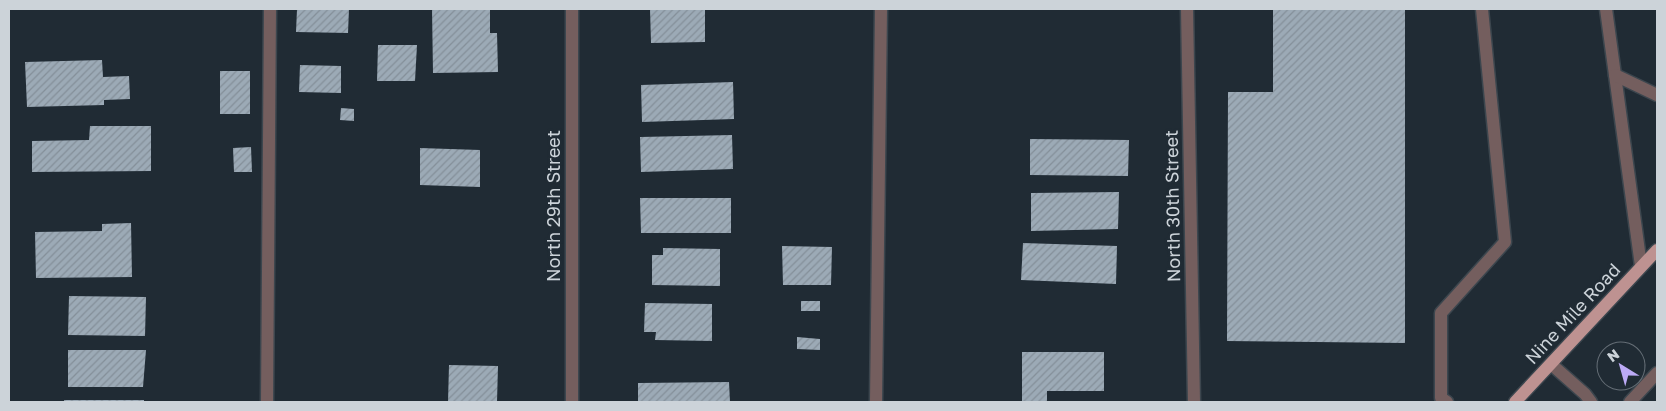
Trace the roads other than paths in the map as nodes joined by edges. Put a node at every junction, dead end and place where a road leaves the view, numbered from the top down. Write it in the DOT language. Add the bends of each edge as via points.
graph roads {
  1 [pos="270,9"];
  2 [pos="572,9"];
  3 [pos="880,9"];
  4 [pos="1187,9"];
  5 [pos="1482,9"];
  6 [pos="1606,9"];
  7 [pos="1615,75"];
  8 [pos="1657,95"];
  9 [pos="1657,250"];
  10 [pos="1641,266"];
  11 [pos="1551,364"];
  12 [pos="1657,373"];
  13 [pos="267,402"];
  14 [pos="572,402"];
  15 [pos="876,402"];
  16 [pos="1194,402"];
  17 [pos="1447,402"];
  18 [pos="1516,402"];
  19 [pos="1592,402"];
  20 [pos="1630,402"];
  1 -- 13 [label="street"];
  2 -- 14 [label="street, North 29th Street"];
  3 -- 15 [label="street"];
  4 -- 16 [label="street, North 30th Street"];
  5 -- 17 [label="street" via="1505,242 1441,313 1441,398"];
  6 -- 7 [label="street"];
  7 -- 8 [label="street"];
  7 -- 10 [label="street"];
  9 -- 10 [label="main road, Nine Mile Road"];
  10 -- 11 [label="main road, Nine Mile Road"];
  11 -- 18 [label="main road, Nine Mile Road"];
  11 -- 19 [label="street"];
  12 -- 20 [label="street"];
}
